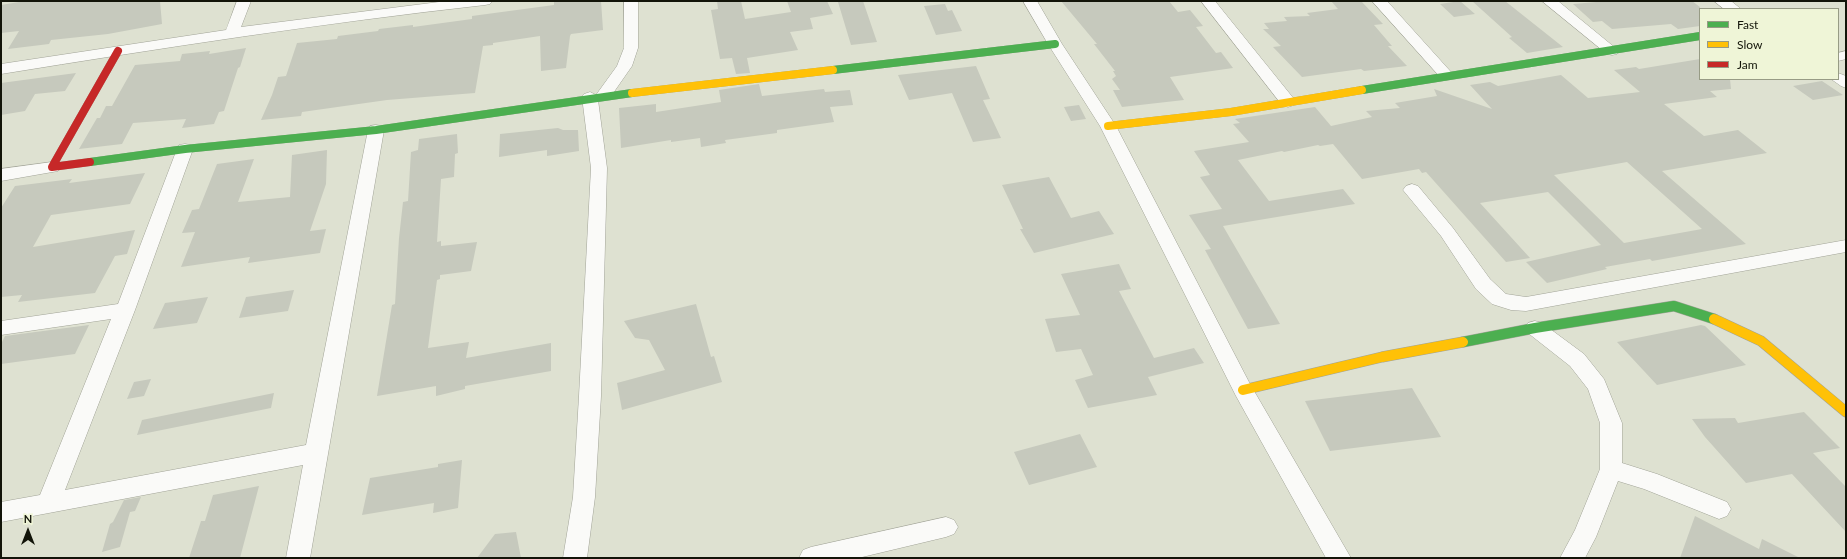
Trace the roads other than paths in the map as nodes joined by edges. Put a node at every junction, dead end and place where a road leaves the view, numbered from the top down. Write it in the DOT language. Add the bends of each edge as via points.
graph roads {
  1 [pos="244,1"];
  2 [pos="485,1"];
  3 [pos="631,1"];
  4 [pos="1030,1"];
  5 [pos="1208,1"];
  6 [pos="1379,1"];
  7 [pos="1550,1"];
  8 [pos="1721,1"];
  9 [pos="378,7"];
  10 [pos="1732,8"];
  11 [pos="232,33"];
  12 [pos="1699,36"];
  13 [pos="1055,44"];
  14 [pos="118,51"];
  15 [pos="1612,51"];
  16 [pos="1,69"];
  17 [pos="1446,75"];
  18 [pos="596,97"];
  19 [pos="1288,102"];
  20 [pos="1108,126"];
  21 [pos="376,130"];
  22 [pos="185,149"];
  23 [pos="52,167"];
  24 [pos="1,175"];
  25 [pos="1412,190"];
  26 [pos="1846,246"];
  27 [pos="125,310"];
  28 [pos="1,328"];
  29 [pos="1536,328"];
  30 [pos="1243,390"];
  31 [pos="1846,412"];
  32 [pos="316,452"];
  33 [pos="1611,469"];
  34 [pos="48,503"];
  35 [pos="1719,509"];
  36 [pos="1,512"];
  37 [pos="946,527"];
  38 [pos="298,558"];
  39 [pos="575,558"];
  40 [pos="812,558"];
  41 [pos="1339,558"];
  42 [pos="1572,558"];
  1 -- 11 [label="street"];
  2 -- 9 [label="street"];
  3 -- 18 [label="street" via="631,48 624,66"];
  4 -- 13 [label="street"];
  5 -- 19 [label="street"];
  6 -- 17 [label="street"];
  7 -- 15 [label="street"];
  8 -- 10 [label="street"];
  9 -- 11 [label="street"];
  11 -- 14 [label="street"];
  12 -- 15 [label="street"];
  13 -- 18 [label="street"];
  13 -- 20 [label="street"];
  14 -- 16 [label="street"];
  14 -- 23 [label="street"];
  15 -- 17 [label="street"];
  17 -- 19 [label="street"];
  18 -- 21 [label="street"];
  18 -- 39 [label="street" via="599,168 590,396 584,497"];
  19 -- 20 [label="street" via="1145,124"];
  20 -- 30 [label="street"];
  21 -- 22 [label="street"];
  21 -- 32 [label="street"];
  22 -- 23 [label="street"];
  22 -- 27 [label="street"];
  23 -- 24 [label="street"];
  25 -- 26 [label="street" via="1447,232 1483,284 1499,299 1511,303 1526,304"];
  27 -- 28 [label="street"];
  27 -- 34 [label="street"];
  29 -- 30 [label="street" via="1382,357"];
  29 -- 31 [label="street" via="1674,306 1721,321 1761,341"];
  29 -- 33 [label="street" via="1577,360 1598,385 1610,423"];
  30 -- 41 [label="street"];
  32 -- 34 [label="street"];
  32 -- 38 [label="street"];
  33 -- 35 [label="street"];
  33 -- 42 [label="street" via="1584,537"];
  34 -- 36 [label="street"];
  37 -- 40 [label="street"];
}
